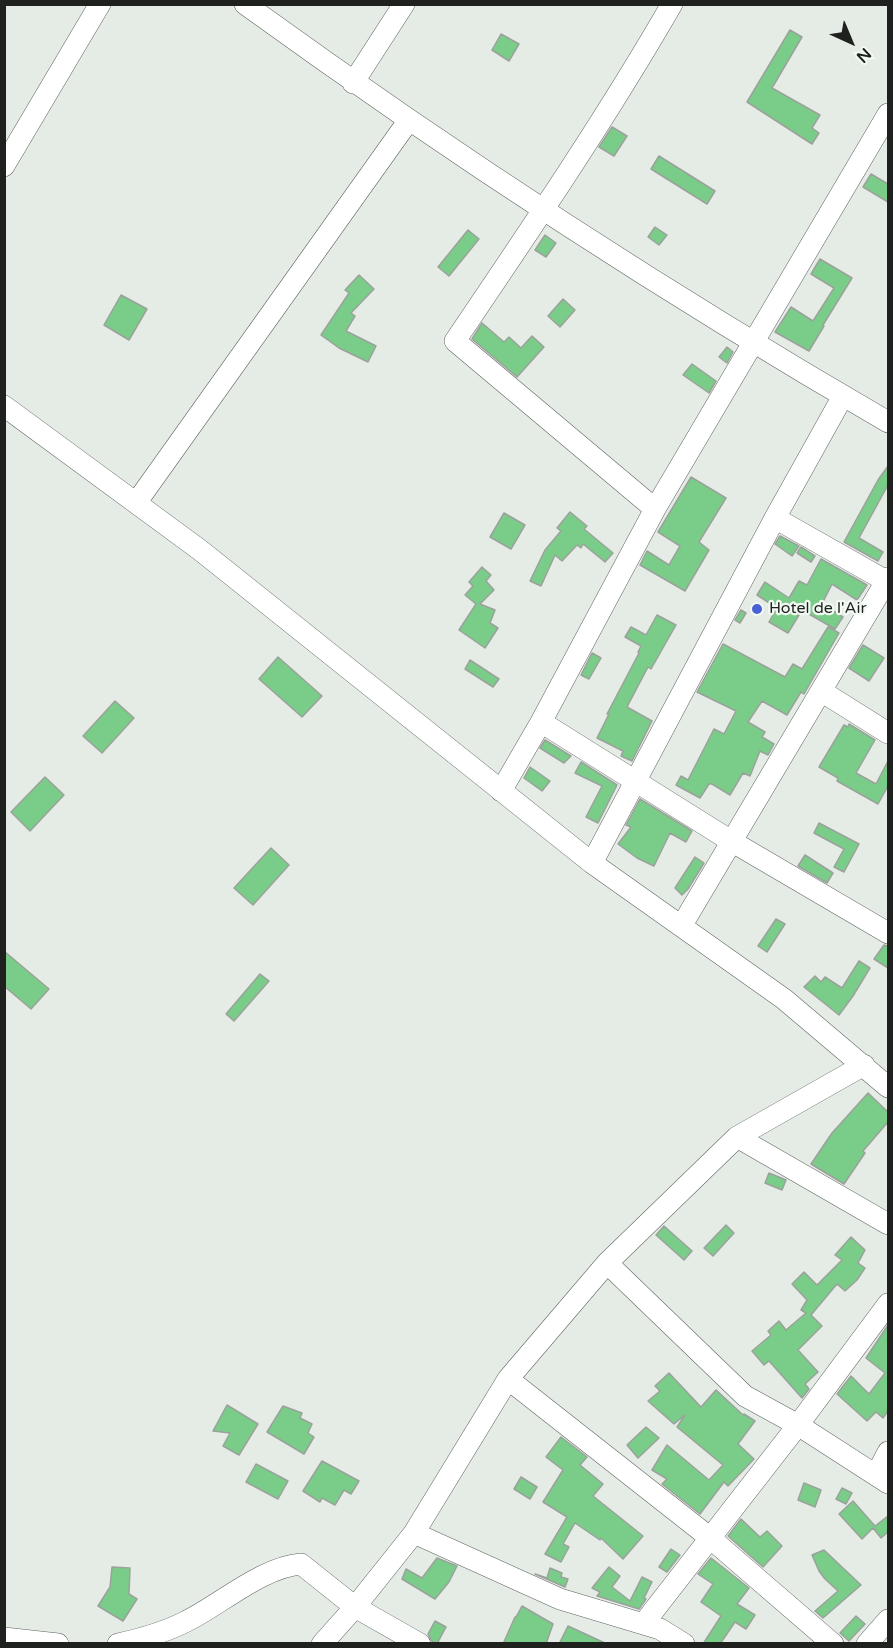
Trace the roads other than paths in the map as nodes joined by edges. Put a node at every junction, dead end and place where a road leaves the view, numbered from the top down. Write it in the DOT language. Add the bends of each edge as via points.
graph roads {
  1 [pos="100,4"];
  2 [pos="245,4"];
  3 [pos="404,4"];
  4 [pos="672,4"];
  5 [pos="353,83"];
  6 [pos="888,114"];
  7 [pos="409,120"];
  8 [pos="4,166"];
  9 [pos="544,210"];
  10 [pos="753,341"];
  11 [pos="843,396"];
  12 [pos="4,406"];
  13 [pos="888,422"];
  14 [pos="136,503"];
  15 [pos="655,509"];
  16 [pos="775,518"];
  17 [pos="888,580"];
  18 [pos="821,691"];
  19 [pos="542,722"];
  20 [pos="888,733"];
  21 [pos="635,780"];
  22 [pos="501,791"];
  23 [pos="731,841"];
  24 [pos="592,862"];
  25 [pos="682,925"];
  26 [pos="888,933"];
  27 [pos="864,1065"];
  28 [pos="887,1082"];
  29 [pos="737,1137"];
  30 [pos="888,1224"];
  31 [pos="607,1263"];
  32 [pos="888,1304"];
  33 [pos="508,1380"];
  34 [pos="798,1425"];
  35 [pos="888,1452"];
  36 [pos="882,1479"];
  37 [pos="414,1533"];
  38 [pos="709,1537"];
  39 [pos="355,1607"];
  40 [pos="888,1620"];
  41 [pos="644,1623"];
  42 [pos="14,1640"];
  43 [pos="58,1644"];
  44 [pos="118,1644"];
  45 [pos="322,1644"];
  46 [pos="420,1644"];
  47 [pos="684,1644"];
  48 [pos="832,1644"];
  49 [pos="867,1644"];
  1 -- 8 [label="street"];
  2 -- 5 [label="street"];
  3 -- 5 [label="street"];
  4 -- 9 [label="street" via="627,83"];
  5 -- 7 [label="street"];
  6 -- 10 [label="street"];
  7 -- 9 [label="street"];
  7 -- 14 [label="street"];
  9 -- 10 [label="street"];
  9 -- 15 [label="street" via="455,341"];
  10 -- 11 [label="street"];
  10 -- 15 [label="street"];
  11 -- 13 [label="street"];
  11 -- 16 [label="street"];
  12 -- 14 [label="street"];
  14 -- 22 [label="street"];
  15 -- 19 [label="street"];
  16 -- 17 [label="street"];
  16 -- 21 [label="street"];
  17 -- 18 [label="street"];
  18 -- 20 [label="street"];
  18 -- 23 [label="street"];
  19 -- 21 [label="street"];
  19 -- 22 [label="street"];
  21 -- 23 [label="street"];
  21 -- 24 [label="street"];
  22 -- 24 [label="street"];
  23 -- 25 [label="street"];
  23 -- 26 [label="street"];
  24 -- 25 [label="street"];
  25 -- 27 [label="street" via="784,999"];
  27 -- 28 [label="street"];
  27 -- 29 [label="street"];
  29 -- 30 [label="street"];
  29 -- 31 [label="street"];
  31 -- 33 [label="street"];
  31 -- 34 [label="street" via="745,1396"];
  32 -- 34 [label="street"];
  33 -- 37 [label="street"];
  33 -- 38 [label="street"];
  34 -- 36 [label="street"];
  34 -- 38 [label="street"];
  35 -- 36 [label="street"];
  37 -- 39 [label="street"];
  37 -- 41 [label="street" via="560,1599"];
  38 -- 41 [label="street"];
  38 -- 48 [label="street"];
  39 -- 44 [label="street" via="301,1564 287,1565 186,1622 159,1634"];
  39 -- 45 [label="street"];
  39 -- 46 [label="street"];
  40 -- 49 [label="street"];
  41 -- 47 [label="street"];
  42 -- 43 [label="street"];
}
